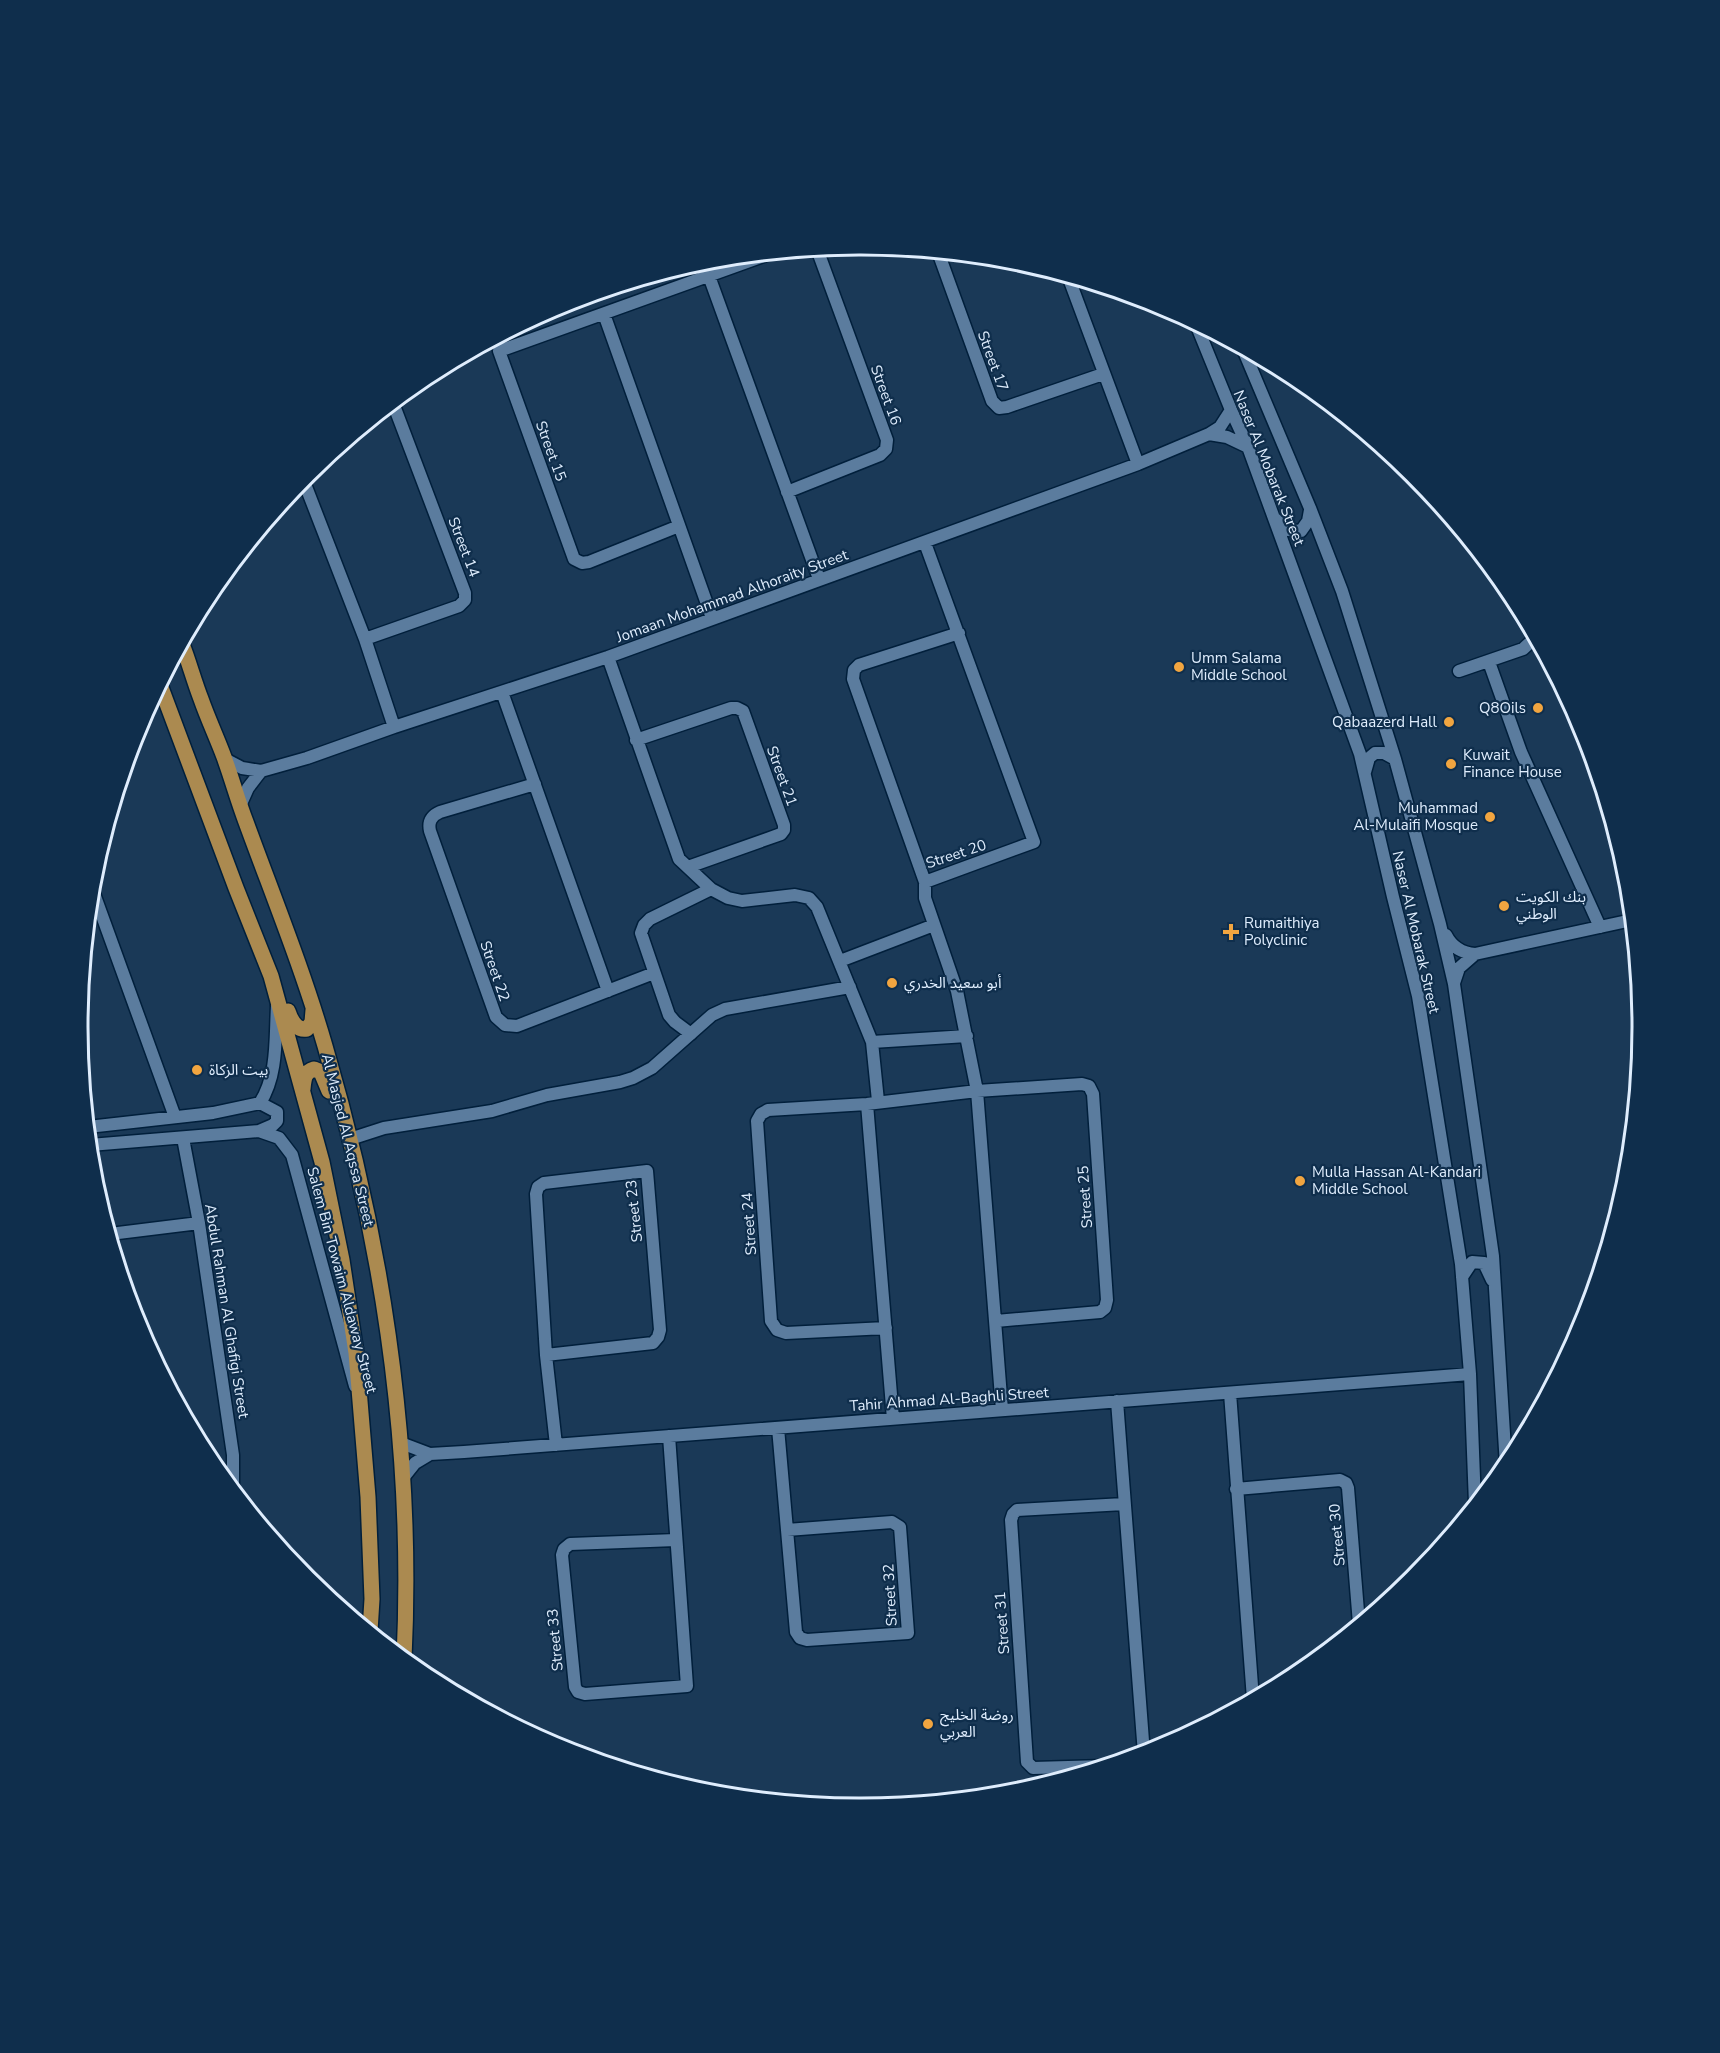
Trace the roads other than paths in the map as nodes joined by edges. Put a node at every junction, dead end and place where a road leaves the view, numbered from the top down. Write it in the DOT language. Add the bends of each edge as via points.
graph roads {
  1 [pos="820,257"];
  2 [pos="941,260"];
  3 [pos="738,265"];
  4 [pos="709,276"];
  5 [pos="1071,284"];
  6 [pos="604,314"];
  7 [pos="1200,335"];
  8 [pos="1247,359"];
  9 [pos="1103,374"];
  10 [pos="396,410"];
  11 [pos="1231,410"];
  12 [pos="1209,435"];
  13 [pos="1248,447"];
  14 [pos="1138,464"];
  15 [pos="307,489"];
  16 [pos="787,492"];
  17 [pos="1310,508"];
  18 [pos="1273,515"];
  19 [pos="679,526"];
  20 [pos="925,543"];
  21 [pos="819,579"];
  22 [pos="712,618"];
  23 [pos="959,633"];
  24 [pos="365,639"];
  25 [pos="1530,644"];
  26 [pos="185,653"];
  27 [pos="608,657"];
  28 [pos="1489,662"];
  29 [pos="1459,671"];
  30 [pos="502,692"];
  31 [pos="164,695"];
  32 [pos="394,727"];
  33 [pos="636,740"];
  34 [pos="225,759"];
  35 [pos="1395,759"];
  36 [pos="261,771"];
  37 [pos="1364,777"];
  38 [pos="535,784"];
  39 [pos="240,806"];
  40 [pos="688,867"];
  41 [pos="925,882"];
  42 [pos="711,889"];
  43 [pos="98,905"];
  44 [pos="1624,922"];
  45 [pos="1440,924"];
  46 [pos="934,925"];
  47 [pos="1600,927"];
  48 [pos="1475,954"];
  49 [pos="840,961"];
  50 [pos="654,973"];
  51 [pos="271,976"];
  52 [pos="1454,984"];
  53 [pos="850,987"];
  54 [pos="608,991"];
  55 [pos="277,996"];
  56 [pos="313,1010"];
  57 [pos="691,1034"];
  58 [pos="967,1036"];
  59 [pos="872,1042"];
  60 [pos="977,1091"];
  61 [pos="303,1095"];
  62 [pos="923,1096"];
  63 [pos="873,1102"];
  64 [pos="260,1103"];
  65 [pos="175,1117"];
  66 [pos="95,1126"];
  67 [pos="260,1131"];
  68 [pos="349,1135"];
  69 [pos="183,1138"];
  70 [pos="98,1144"];
  71 [pos="199,1223"];
  72 [pos="117,1233"];
  73 [pos="1462,1277"];
  74 [pos="1494,1284"];
  75 [pos="996,1321"];
  76 [pos="886,1328"];
  77 [pos="546,1355"];
  78 [pos="1470,1374"];
  79 [pos="1230,1393"];
  80 [pos="1117,1401"];
  81 [pos="362,1410"];
  82 [pos="1002,1410"];
  83 [pos="893,1419"];
  84 [pos="778,1428"];
  85 [pos="669,1436"];
  86 [pos="401,1443"];
  87 [pos="556,1445"];
  88 [pos="1505,1449"];
  89 [pos="430,1454"];
  90 [pos="233,1475"];
  91 [pos="403,1478"];
  92 [pos="1236,1489"];
  93 [pos="1475,1492"];
  94 [pos="1124,1504"];
  95 [pos="787,1530"];
  96 [pos="676,1540"];
  97 [pos="372,1599"];
  98 [pos="1358,1616"];
  99 [pos="370,1623"];
  100 [pos="373,1625"];
  101 [pos="404,1649"];
  102 [pos="1252,1691"];
  103 [pos="1143,1744"];
  104 [pos="1077,1767"];
  1 -- 16 [label="street, Street 16" via="887,440 886,449 880,455"];
  2 -- 9 [label="street, Street 17" via="992,401 999,408"];
  3 -- 4 [label="street"];
  4 -- 6 [label="street, Street 15"];
  4 -- 16 [label="street"];
  5 -- 9 [label="street"];
  6 -- 19 [label="street"];
  6 -- 19 [label="street, Street 15" via="499,351 574,559 589,562"];
  7 -- 11 [label="street, Naser Al Mobarak Street"];
  8 -- 17 [label="street, Naser Al Mobarak Street"];
  9 -- 14 [label="street"];
  10 -- 24 [label="street, Street 14" via="465,600 459,606"];
  11 -- 12 [label="street, Jomaan Mohammad Alhoraity Street" via="1221,427"];
  11 -- 13 [label="street, Naser Al Mobarak Street"];
  12 -- 13 [label="street" via="1227,437"];
  12 -- 14 [label="street, Jomaan Mohammad Alhoraity Street"];
  13 -- 18 [label="street, Naser Al Mobarak Street"];
  14 -- 20 [label="street, Jomaan Mohammad Alhoraity Street"];
  15 -- 24 [label="street"];
  16 -- 21 [label="street"];
  17 -- 18 [label="street" via="1306,526 1297,532 1284,528"];
  17 -- 35 [label="street, Naser Al Mobarak Street" via="1342,591"];
  18 -- 37 [label="street, Naser Al Mobarak Street" via="1360,754"];
  19 -- 22 [label="street"];
  20 -- 21 [label="street, Jomaan Mohammad Alhoraity Street"];
  20 -- 23 [label="street, Street 20"];
  21 -- 22 [label="street, Jomaan Mohammad Alhoraity Street"];
  22 -- 27 [label="street, Jomaan Mohammad Alhoraity Street"];
  23 -- 41 [label="street, Street 20" via="859,665 854,670 853,679"];
  23 -- 41 [label="street, Street 20" via="1034,843"];
  24 -- 32 [label="street"];
  25 -- 28 [label="street"];
  26 -- 34 [label="main road, Al Masjed Al Aqssa Street"];
  27 -- 30 [label="street, Jomaan Mohammad Alhoraity Street"];
  27 -- 33 [label="street"];
  28 -- 29 [label="street"];
  28 -- 47 [label="street" via="1517,741"];
  30 -- 32 [label="street, Jomaan Mohammad Alhoraity Street"];
  30 -- 38 [label="street"];
  31 -- 51 [label="main road, Al Masjed Al Aqssa Street"];
  32 -- 36 [label="street, Jomaan Mohammad Alhoraity Street"];
  33 -- 40 [label="street" via="675,851"];
  33 -- 40 [label="street, Street 21" via="731,708 743,711 784,830"];
  34 -- 36 [label="street" via="242,768"];
  34 -- 39 [label="main road, Al Masjed Al Aqssa Street"];
  35 -- 37 [label="street" via="1375,753"];
  35 -- 45 [label="street, Naser Al Mobarak Street"];
  36 -- 39 [label="street"];
  37 -- 73 [label="street, Naser Al Mobarak Street" via="1418,996"];
  38 -- 54 [label="street"];
  38 -- 54 [label="street, Street 22" via="440,812 432,817 430,831 496,1017 505,1026 517,1026"];
  39 -- 56 [label="main road, Al Masjed Al Aqssa Street"];
  40 -- 42 [label="street"];
  41 -- 46 [label="street" via="925,898"];
  42 -- 49 [label="street" via="742,901 809,898 817,907"];
  42 -- 50 [label="street" via="644,925 642,938"];
  43 -- 65 [label="street"];
  44 -- 47 [label="street"];
  45 -- 48 [label="street" via="1450,944"];
  45 -- 52 [label="street, Naser Al Mobarak Street"];
  46 -- 49 [label="street"];
  46 -- 58 [label="street"];
  47 -- 48 [label="street"];
  48 -- 52 [label="street" via="1459,968"];
  49 -- 53 [label="street"];
  50 -- 54 [label="street"];
  50 -- 57 [label="street" via="671,1018"];
  51 -- 55 [label="main road, Al Masjed Al Aqssa Street"];
  51 -- 56 [label="main road" via="296,1027 307,1029"];
  52 -- 74 [label="street, Naser Al Mobarak Street"];
  53 -- 57 [label="street" via="725,1009"];
  53 -- 59 [label="street"];
  55 -- 61 [label="main road, Al Masjed Al Aqssa Street"];
  55 -- 64 [label="street" via="273,1071"];
  56 -- 68 [label="main road, Al Masjed Al Aqssa Street"];
  57 -- 68 [label="street" via="652,1068 620,1082 547,1095 492,1111"];
  58 -- 59 [label="street"];
  58 -- 60 [label="street"];
  59 -- 63 [label="street"];
  60 -- 62 [label="street, Street 25"];
  60 -- 75 [label="street"];
  60 -- 75 [label="street, Street 25" via="1082,1084 1089,1086 1093,1094 1106,1308 1100,1312"];
  61 -- 68 [label="main road" via="305,1075 318,1070"];
  61 -- 81 [label="main road, Al Masjed Al Aqssa Street" via="322,1162 342,1260"];
  62 -- 63 [label="street, Street 24"];
  63 -- 76 [label="street"];
  63 -- 76 [label="street, Street 24" via="768,1110 757,1121 771,1321 777,1330 786,1333"];
  64 -- 65 [label="street"];
  64 -- 67 [label="street" via="277,1112 278,1117 273,1125"];
  65 -- 66 [label="street"];
  67 -- 69 [label="street"];
  67 -- 81 [label="street, Salem Bin Towaim Aldaway Street" via="279,1138 292,1155"];
  68 -- 86 [label="main road, Al Masjed Al Aqssa Street" via="380,1277"];
  69 -- 70 [label="street"];
  69 -- 71 [label="street, Abdul Rahman Al Ghafigi Street"];
  71 -- 72 [label="street"];
  71 -- 90 [label="street, Abdul Rahman Al Ghafigi Street"];
  73 -- 74 [label="street" via="1472,1263 1484,1263"];
  73 -- 78 [label="street, Naser Al Mobarak Street"];
  74 -- 88 [label="street, Naser Al Mobarak Street"];
  75 -- 82 [label="street"];
  76 -- 83 [label="street"];
  77 -- 77 [label="street, Street 23" via="538,1187 647,1171 658,1337 653,1343"];
  77 -- 87 [label="street, Street 23"];
  78 -- 79 [label="street, Tahir Ahmad Al-Baghli Street"];
  78 -- 93 [label="street, Naser Al Mobarak Street"];
  79 -- 80 [label="street, Tahir Ahmad Al-Baghli Street"];
  79 -- 92 [label="street"];
  80 -- 82 [label="street, Tahir Ahmad Al-Baghli Street"];
  80 -- 94 [label="street"];
  81 -- 97 [label="main road, Al Masjed Al Aqssa Street"];
  82 -- 83 [label="street, Tahir Ahmad Al-Baghli Street"];
  83 -- 84 [label="street, Tahir Ahmad Al-Baghli Street"];
  84 -- 85 [label="street, Tahir Ahmad Al-Baghli Street"];
  84 -- 95 [label="street, Street 32"];
  85 -- 87 [label="street, Tahir Ahmad Al-Baghli Street"];
  85 -- 96 [label="street, Street 33"];
  86 -- 89 [label="street, Tahir Ahmad Al-Baghli Street"];
  86 -- 91 [label="main road, Al Masjed Al Aqssa Street"];
  87 -- 89 [label="street, Tahir Ahmad Al-Baghli Street"];
  89 -- 91 [label="street" via="415,1463"];
  91 -- 101 [label="main road, Al Masjed Al Aqssa Street"];
  92 -- 98 [label="street, Street 30" via="1340,1480 1346,1483"];
  92 -- 102 [label="street"];
  94 -- 103 [label="street"];
  94 -- 104 [label="street, Street 31" via="1017,1510 1011,1520 1026,1762 1033,1768"];
  95 -- 95 [label="street, Street 32" via="796,1632 800,1638 908,1633 897,1523"];
  96 -- 96 [label="street, Street 33" via="687,1686 578,1692 574,1687 564,1549 570,1544"];
  97 -- 99 [label="main road, Al Masjed Al Aqssa Street"];
  97 -- 100 [label="main road"];
}
